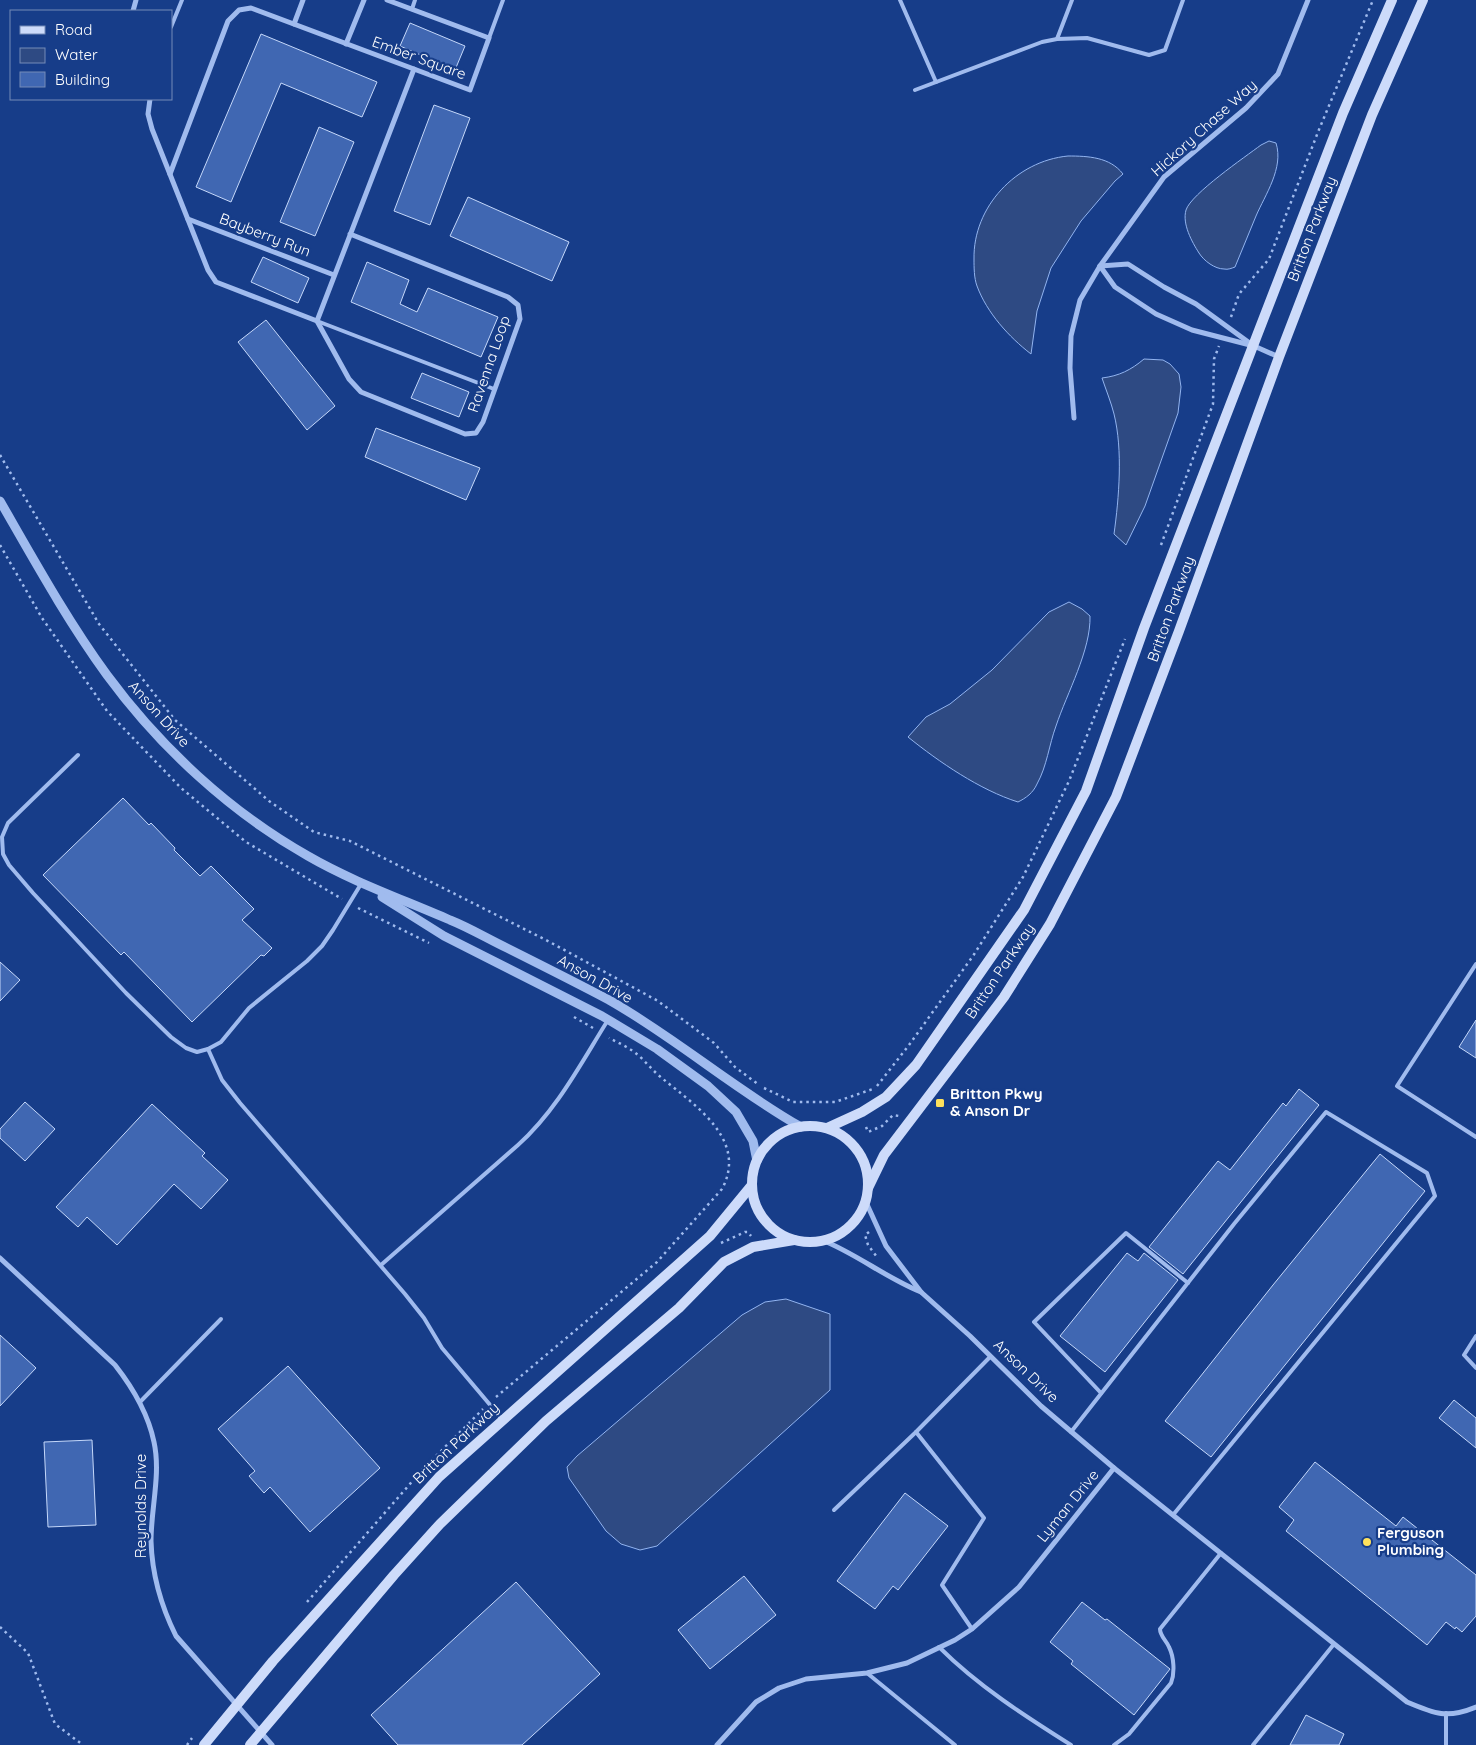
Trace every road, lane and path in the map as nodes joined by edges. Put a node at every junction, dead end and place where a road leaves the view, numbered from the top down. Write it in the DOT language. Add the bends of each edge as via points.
graph roads {
  1 [pos="182,0"];
  2 [pos="303,0"];
  3 [pos="364,0"];
  4 [pos="387,0"];
  5 [pos="415,0"];
  6 [pos="503,0"];
  7 [pos="900,0"];
  8 [pos="1072,0"];
  9 [pos="1183,0"];
  10 [pos="1308,0"];
  11 [pos="1373,0"];
  12 [pos="1392,0"];
  13 [pos="1423,0"];
  14 [pos="412,9"];
  15 [pos="294,24"];
  16 [pos="172,25"];
  17 [pos="489,38"];
  18 [pos="1057,39"];
  19 [pos="346,44"];
  20 [pos="414,69"];
  21 [pos="936,82"];
  22 [pos="915,90"];
  23 [pos="150,100"];
  24 [pos="170,174"];
  25 [pos="188,219"];
  26 [pos="350,234"];
  27 [pos="1100,266"];
  28 [pos="334,275"];
  29 [pos="317,321"];
  30 [pos="1227,327"];
  31 [pos="1223,338"];
  32 [pos="1254,346"];
  33 [pos="1279,357"];
  34 [pos="494,389"];
  35 [pos="1074,418"];
  36 [pos="0,455"];
  37 [pos="0,501"];
  38 [pos="0,545"];
  39 [pos="1159,548"];
  40 [pos="1125,639"];
  41 [pos="78,755"];
  42 [pos="361,884"];
  43 [pos="350,904"];
  44 [pos="430,943"];
  45 [pos="1476,964"];
  46 [pos="566,1012"];
  47 [pos="608,1020"];
  48 [pos="600,1032"];
  49 [pos="208,1049"];
  50 [pos="900,1117"];
  51 [pos="801,1127"];
  52 [pos="866,1127"];
  53 [pos="827,1128"];
  54 [pos="1476,1137"];
  55 [pos="757,1161"];
  56 [pos="752,1185"];
  57 [pos="868,1188"];
  58 [pos="865,1200"];
  59 [pos="870,1232"];
  60 [pos="751,1237"];
  61 [pos="794,1240"];
  62 [pos="822,1240"];
  63 [pos="716,1242"];
  64 [pos="0,1258"];
  65 [pos="875,1261"];
  66 [pos="381,1265"];
  67 [pos="1188,1283"];
  68 [pos="921,1292"];
  69 [pos="221,1319"];
  70 [pos="1476,1336"];
  71 [pos="990,1356"];
  72 [pos="1476,1368"];
  73 [pos="1101,1393"];
  74 [pos="140,1402"];
  75 [pos="489,1403"];
  76 [pos="502,1420"];
  77 [pos="916,1432"];
  78 [pos="1071,1432"];
  79 [pos="1114,1468"];
  80 [pos="834,1510"];
  81 [pos="1173,1515"];
  82 [pos="1221,1553"];
  83 [pos="305,1604"];
  84 [pos="0,1628"];
  85 [pos="972,1628"];
  86 [pos="1334,1644"];
  87 [pos="939,1647"];
  88 [pos="866,1674"];
  89 [pos="237,1704"];
  90 [pos="1476,1707"];
  91 [pos="1446,1713"];
  92 [pos="261,1732"];
  93 [pos="192,1738"];
  94 [pos="83,1745"];
  95 [pos="186,1745"];
  96 [pos="204,1745"];
  97 [pos="250,1745"];
  98 [pos="272,1745"];
  99 [pos="717,1745"];
  100 [pos="955,1745"];
  101 [pos="1071,1745"];
  102 [pos="1114,1745"];
  103 [pos="1253,1745"];
  104 [pos="1446,1745"];
  1 -- 16 [label="lane"];
  2 -- 15 [label="street"];
  3 -- 19 [label="street"];
  4 -- 14 [label="street"];
  5 -- 14 [label="lane"];
  6 -- 17 [label="lane"];
  7 -- 21 [label="lane"];
  8 -- 18 [label="lane"];
  9 -- 18 [label="lane" via="1164,50 1149,55 1087,38"];
  10 -- 27 [label="street, Hickory Chase Way" via="1278,74 1246,108 1164,178"];
  11 -- 30 [label="path" via="1269,259 1239,294"];
  12 -- 32 [label="main road, Britton Parkway" via="1343,113"];
  13 -- 33 [label="main road, Britton Parkway" via="1372,115"];
  14 -- 17 [label="street"];
  15 -- 19 [label="street, Ember Square"];
  15 -- 24 [label="street, Ember Square" via="251,8 239,10 228,21"];
  17 -- 20 [label="street, Ember Square" via="470,90"];
  18 -- 21 [label="lane"];
  19 -- 20 [label="street, Ember Square"];
  20 -- 26 [label="street"];
  21 -- 22 [label="lane"];
  23 -- 24 [label="street" via="148,114 152,129"];
  24 -- 25 [label="street"];
  25 -- 28 [label="street, Bayberry Run"];
  25 -- 29 [label="street" via="216,282"];
  26 -- 28 [label="street"];
  26 -- 34 [label="street, Ravenna Loop" via="508,297 518,306 520,319"];
  27 -- 30 [label="street" via="1128,264 1196,304"];
  27 -- 31 [label="street" via="1115,287 1156,314 1192,330"];
  27 -- 35 [label="street, Hickory Chase Way" via="1080,300 1070,336"];
  28 -- 29 [label="street"];
  29 -- 34 [label="lane"];
  29 -- 34 [label="street, Ravenna Loop" via="349,379 361,392 465,434 476,433"];
  30 -- 32 [label="street"];
  31 -- 32 [label="street"];
  31 -- 39 [label="path" via="1214,359 1213,404"];
  32 -- 33 [label="street"];
  32 -- 53 [label="main road, Britton Parkway" via="1144,628 1086,791 1024,910 916,1065 886,1097"];
  33 -- 57 [label="main road, Britton Parkway" via="1116,797 1050,924 1004,997 884,1155"];
  36 -- 40 [label="path" via="99,624 175,720 268,801 314,832 350,841 546,940 658,1001 714,1043 735,1066 764,1088 793,1102 835,1102 875,1088 973,956 1023,877 1065,790"];
  37 -- 42 [label="street, Anson Drive" via="90,650 152,730 245,814 305,854"];
  38 -- 43 [label="path" via="42,618 107,711 180,788 246,842"];
  41 -- 49 [label="lane" via="8,823 2,837 4,854 9,865 33,893 171,1037 197,1052"];
  42 -- 43 [label="lane"];
  42 -- 47 [label="street, Anson Drive" via="444,936"];
  42 -- 51 [label="street, Anson Drive" via="452,921 611,1001 666,1035 772,1111"];
  43 -- 44 [label="path"];
  43 -- 49 [label="lane" via="322,946 249,1008 221,1042"];
  45 -- 54 [label="lane" via="1397,1086"];
  46 -- 48 [label="path"];
  47 -- 48 [label="lane"];
  47 -- 55 [label="street, Anson Drive" via="657,1049 708,1086 736,1112 753,1141"];
  48 -- 66 [label="lane" via="539,1124"];
  48 -- 75 [label="path" via="637,1054 707,1115 725,1140 728,1177 722,1189 657,1262"];
  49 -- 66 [label="lane" via="222,1080 240,1103"];
  50 -- 52 [label="path" via="893,1115 882,1126 868,1132"];
  51 -- 53 [label="main road"];
  51 -- 55 [label="main road" via="774,1138"];
  53 -- 57 [label="main road" via="844,1137 858,1151 866,1168"];
  55 -- 56 [label="main road"];
  56 -- 61 [label="main road" via="755,1203 764,1220"];
  56 -- 76 [label="main road, Britton Parkway" via="710,1236"];
  57 -- 58 [label="main road"];
  58 -- 62 [label="main road" via="856,1220 844,1231"];
  58 -- 68 [label="street, Anson Drive" via="886,1246"];
  59 -- 65 [label="path" via="865,1235 877,1257"];
  60 -- 63 [label="path" via="745,1232 719,1244"];
  61 -- 62 [label="main road"];
  61 -- 92 [label="main road" via="753,1247 724,1262 679,1308 546,1421 440,1524"];
  62 -- 68 [label="street, Anson Drive"];
  64 -- 74 [label="street, Reynolds Drive" via="115,1365"];
  66 -- 75 [label="lane" via="424,1318 442,1348"];
  67 -- 73 [label="lane"];
  67 -- 73 [label="lane" via="1126,1233 1034,1322"];
  67 -- 81 [label="lane" via="1326,1112 1427,1173 1435,1196"];
  68 -- 71 [label="street, Anson Drive"];
  69 -- 74 [label="lane"];
  70 -- 72 [label="lane" via="1464,1355"];
  71 -- 77 [label="lane"];
  71 -- 78 [label="street, Anson Drive"];
  73 -- 78 [label="lane"];
  74 -- 89 [label="street, Reynolds Drive" via="154,1443 156,1473 151,1540 160,1601 176,1636"];
  75 -- 76 [label="lane"];
  75 -- 83 [label="path" via="423,1469"];
  76 -- 89 [label="main road, Britton Parkway" via="439,1477"];
  77 -- 80 [label="lane"];
  77 -- 85 [label="lane" via="984,1518 942,1584"];
  78 -- 79 [label="street, Anson Drive"];
  79 -- 81 [label="street, Lyman Drive"];
  79 -- 85 [label="street, Lyman Drive" via="1019,1586"];
  81 -- 82 [label="street, Lyman Drive"];
  82 -- 86 [label="street, Lyman Drive"];
  82 -- 102 [label="lane" via="1160,1629 1170,1648 1174,1676 1171,1683 1128,1734"];
  84 -- 94 [label="path" via="28,1653 55,1724"];
  85 -- 87 [label="street, Lyman Drive"];
  86 -- 91 [label="street, Lyman Drive" via="1407,1702 1432,1713"];
  86 -- 103 [label="lane"];
  87 -- 88 [label="street, Lyman Drive" via="906,1663"];
  87 -- 101 [label="lane" via="1010,1706"];
  88 -- 99 [label="street, Lyman Drive" via="806,1679 779,1688 756,1702"];
  88 -- 100 [label="lane"];
  89 -- 92 [label="street, Reynolds Drive"];
  89 -- 96 [label="main road, Britton Parkway"];
  90 -- 91 [label="street, Lyman Drive" via="1460,1714"];
  91 -- 104 [label="lane"];
  92 -- 97 [label="main road"];
  92 -- 98 [label="street, Reynolds Drive"];
  93 -- 95 [label="path"];
}
